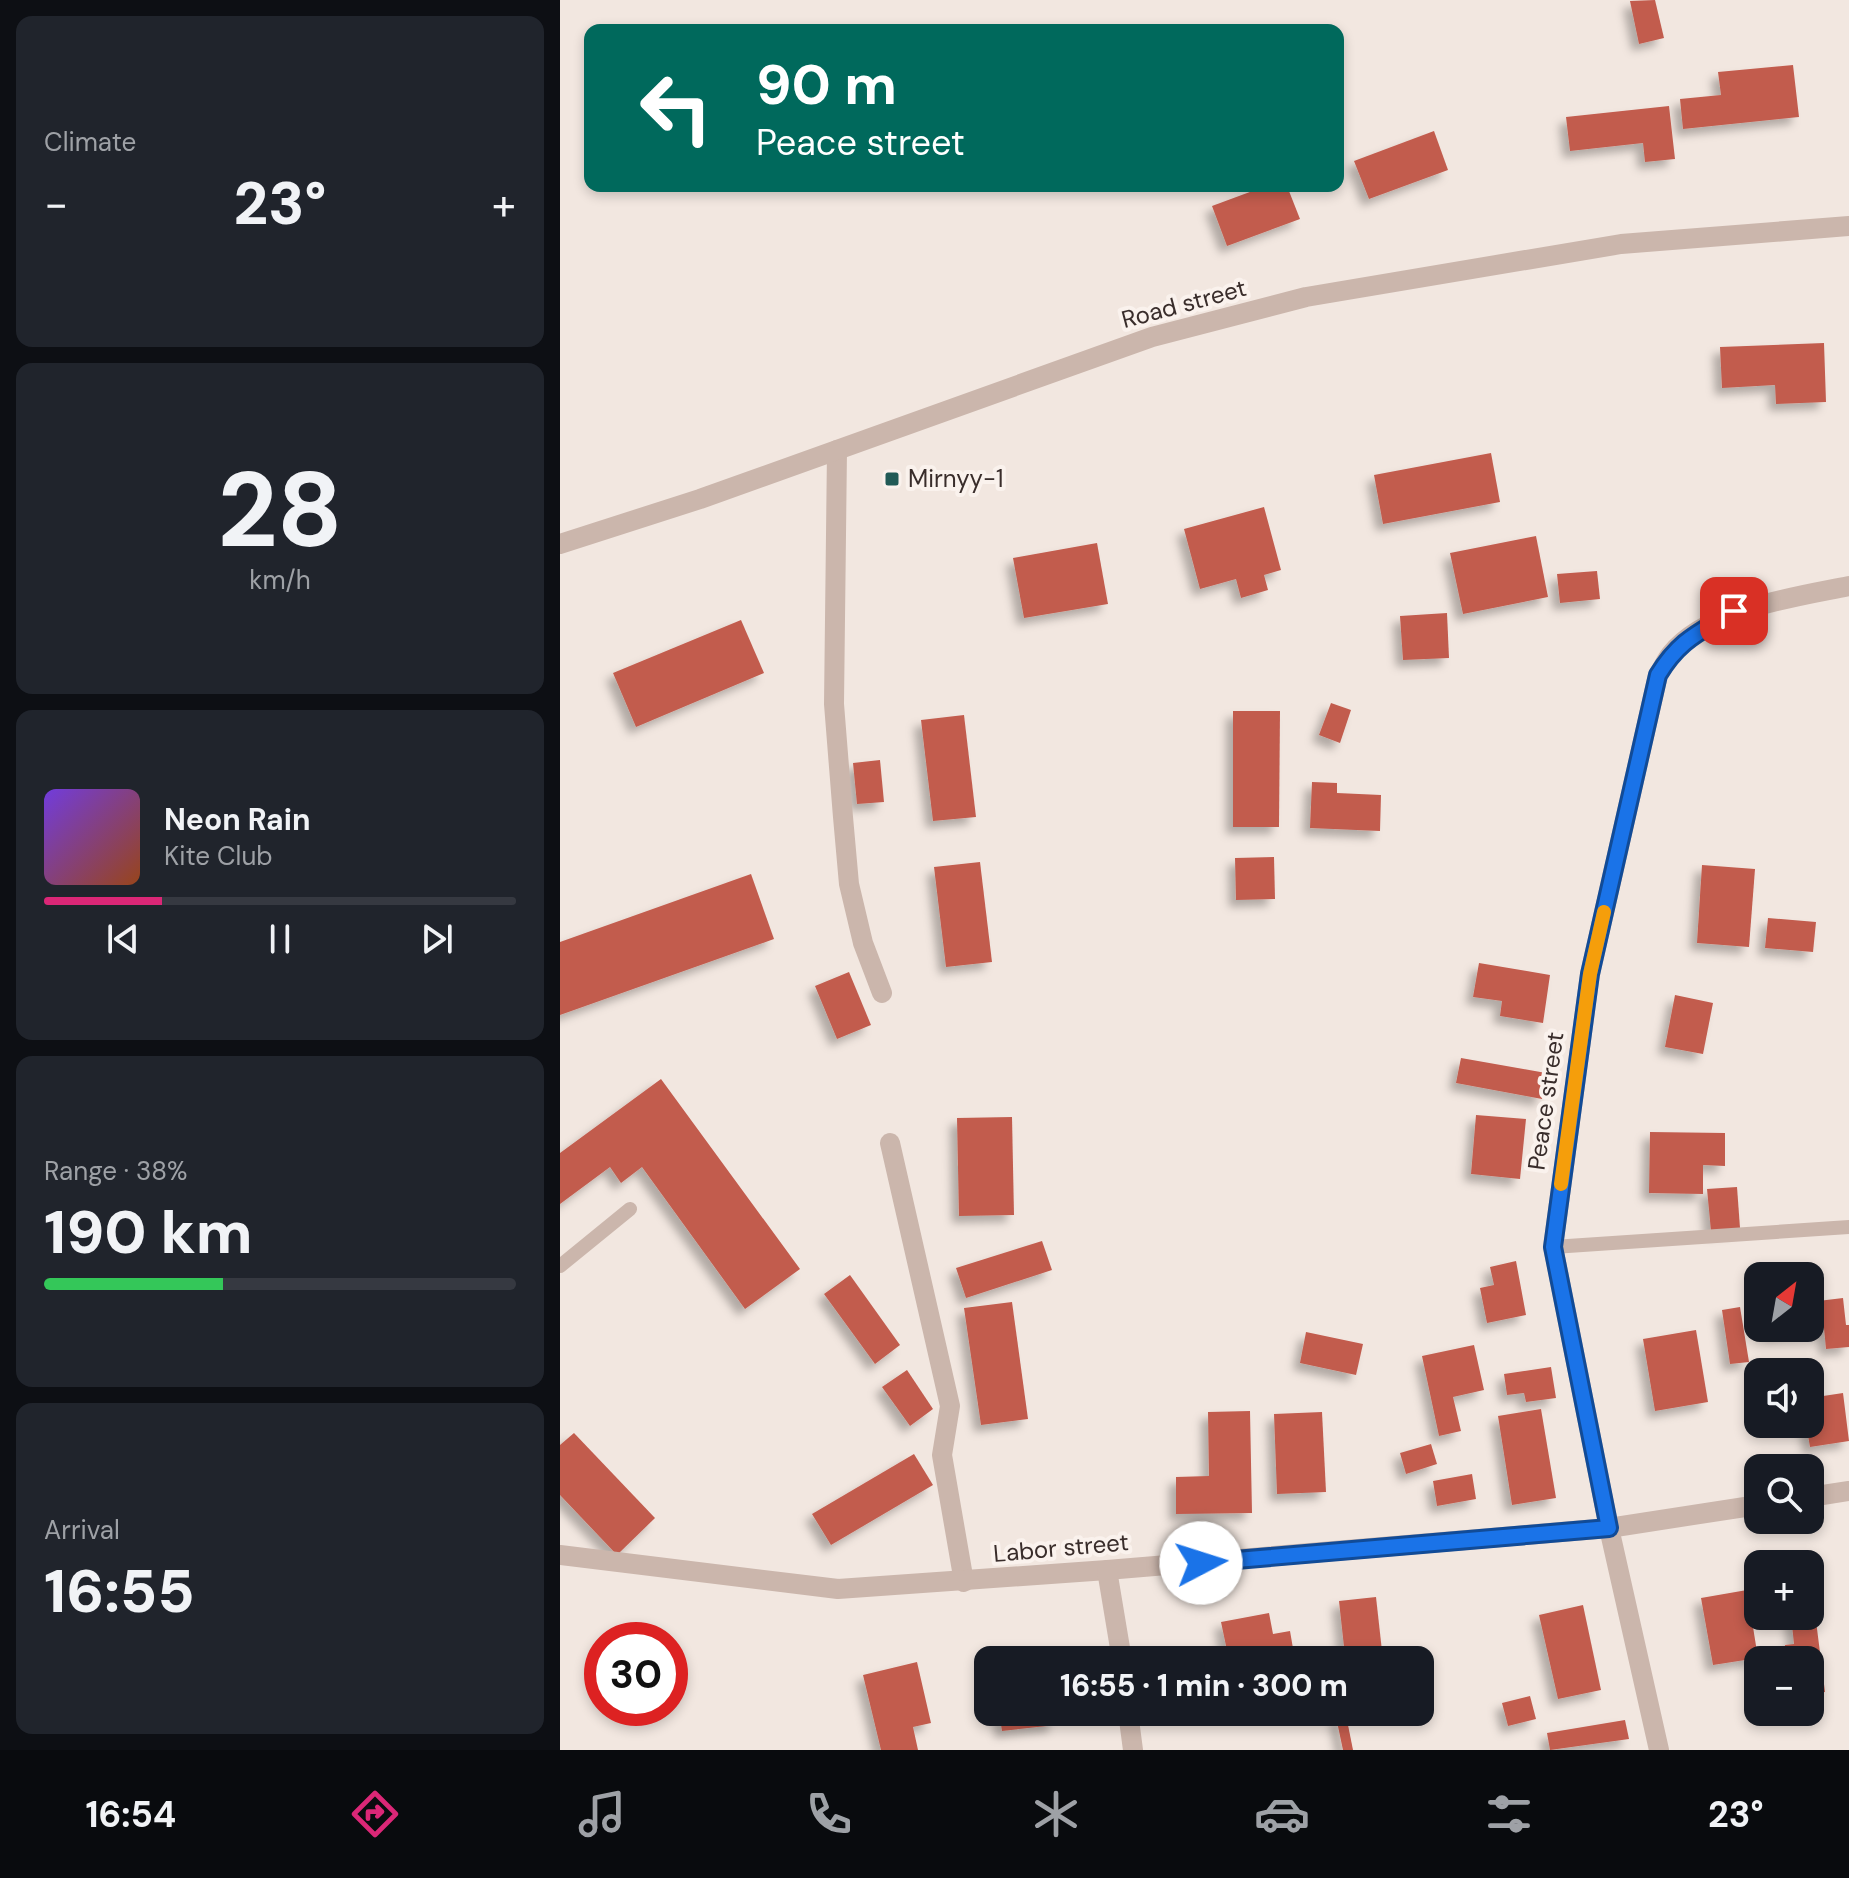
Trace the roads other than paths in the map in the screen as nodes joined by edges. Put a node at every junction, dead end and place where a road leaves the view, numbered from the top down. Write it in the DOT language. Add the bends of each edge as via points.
graph roads {
  1 [pos="1849,226"];
  2 [pos="837,450"];
  3 [pos="560,544"];
  4 [pos="1849,586"];
  5 [pos="882,993"];
  6 [pos="890,1143"];
  7 [pos="630,1209"];
  8 [pos="1849,1227"];
  9 [pos="1553,1247"];
  10 [pos="560,1266"];
  11 [pos="1849,1491"];
  12 [pos="1824,1495"];
  13 [pos="1744,1507"];
  14 [pos="1609,1528"];
  15 [pos="560,1555"];
  16 [pos="1107,1570"];
  17 [pos="964,1582"];
  18 [pos="1120,1646"];
  19 [pos="1130,1726"];
  20 [pos="1133,1750"];
  21 [pos="1659,1750"];
  1 -- 2 [label="street, Road street" via="1621,244 1306,297 1152,337"];
  2 -- 3 [label="street, Road street"];
  2 -- 5 [label="street" via="834,704 842,803 849,884"];
  4 -- 9 [label="street, Peace street" via="1734,611 1688,639 1658,675 1590,974"];
  6 -- 17 [label="street" via="950,1406 942,1455"];
  7 -- 10 [label="lane"];
  8 -- 9 [label="lane"];
  9 -- 14 [label="street, Peace street"];
  11 -- 12 [label="street"];
  13 -- 14 [label="street, Labor street"];
  14 -- 16 [label="street, Labor street"];
  14 -- 21 [label="street, Peace street"];
  15 -- 17 [label="street, Labor street" via="838,1589"];
  16 -- 17 [label="street, Labor street"];
  16 -- 18 [label="street"];
  19 -- 20 [label="street"];
}
